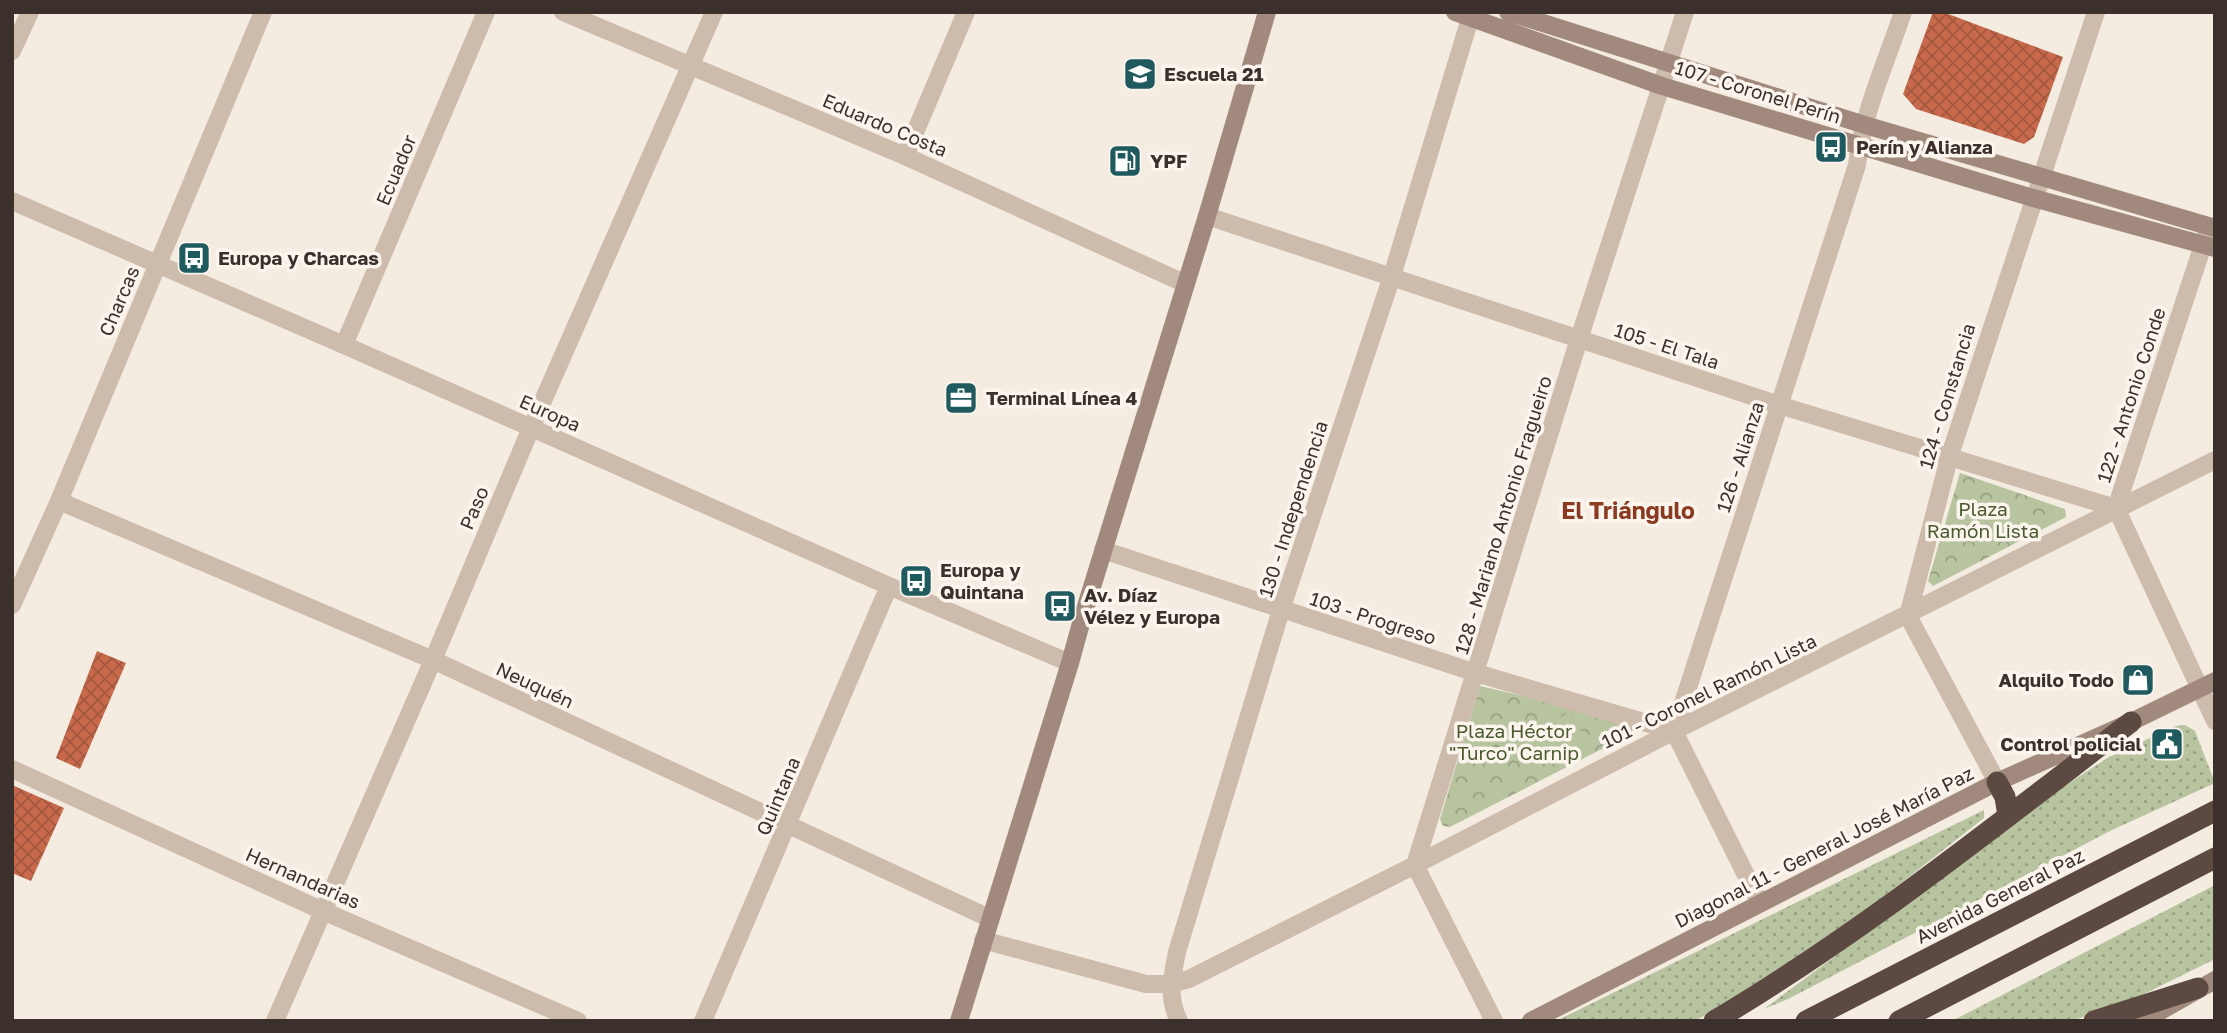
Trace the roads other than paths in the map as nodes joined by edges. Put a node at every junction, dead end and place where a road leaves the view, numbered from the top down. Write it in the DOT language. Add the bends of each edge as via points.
graph roads {
  1 [pos="30,12"];
  2 [pos="262,12"];
  3 [pos="486,12"];
  4 [pos="563,12"];
  5 [pos="714,12"];
  6 [pos="966,12"];
  7 [pos="1267,12"];
  8 [pos="1685,12"];
  9 [pos="1903,12"];
  10 [pos="2096,12"];
  11 [pos="1465,14"];
  12 [pos="1520,14"];
  13 [pos="12,51"];
  14 [pos="1668,64"];
  15 [pos="692,65"];
  16 [pos="1662,86"];
  17 [pos="1865,125"];
  18 [pos="1859,145"];
  19 [pos="905,156"];
  20 [pos="2040,177"];
  21 [pos="2033,198"];
  22 [pos="12,201"];
  23 [pos="1207,216"];
  24 [pos="2212,227"];
  25 [pos="2209,246"];
  26 [pos="157,265"];
  27 [pos="1392,276"];
  28 [pos="1186,284"];
  29 [pos="1579,339"];
  30 [pos="344,345"];
  31 [pos="1779,405"];
  32 [pos="531,428"];
  33 [pos="1949,458"];
  34 [pos="2215,460"];
  35 [pos="59,501"];
  36 [pos="2116,508"];
  37 [pos="1103,550"];
  38 [pos="889,586"];
  39 [pos="12,605"];
  40 [pos="1281,610"];
  41 [pos="1908,616"];
  42 [pos="433,660"];
  43 [pos="1070,663"];
  44 [pos="1476,673"];
  45 [pos="2207,685"];
  46 [pos="2131,722"];
  47 [pos="2215,722"];
  48 [pos="1674,731"];
  49 [pos="12,769"];
  50 [pos="1997,782"];
  51 [pos="2215,811"];
  52 [pos="2008,816"];
  53 [pos="788,826"];
  54 [pos="2215,858"];
  55 [pos="1415,865"];
  56 [pos="1760,903"];
  57 [pos="323,911"];
  58 [pos="989,918"];
  59 [pos="983,940"];
  60 [pos="1171,984"];
  61 [pos="2206,984"];
  62 [pos="275,1021"];
  63 [pos="578,1021"];
  64 [pos="703,1021"];
  65 [pos="959,1021"];
  66 [pos="1179,1021"];
  67 [pos="1494,1021"];
  68 [pos="1531,1021"];
  69 [pos="1714,1021"];
  70 [pos="1806,1021"];
  71 [pos="1899,1021"];
  72 [pos="2094,1021"];
  73 [pos="2143,1021"];
  1 -- 13 [label="street"];
  2 -- 26 [label="street, Charcas"];
  3 -- 30 [label="street, Ecuador"];
  4 -- 15 [label="street, Eduardo Costa"];
  5 -- 15 [label="street, Paso"];
  6 -- 19 [label="street"];
  7 -- 23 [label="street"];
  8 -- 14 [label="street, 128 - Mariano Antonio Fragueiro"];
  9 -- 17 [label="street, 126 - Alianza"];
  10 -- 20 [label="street, 124 - Constancia"];
  11 -- 16 [label="street, 107 - Coronel Perín"];
  11 -- 27 [label="street, 130 - Independencia"];
  12 -- 14 [label="street, 107 - Coronel Perín"];
  14 -- 16 [label="street, 128 - Mariano Antonio Fragueiro"];
  14 -- 17 [label="street, 107 - Coronel Perín"];
  15 -- 19 [label="street, Eduardo Costa"];
  15 -- 32 [label="street, Paso"];
  16 -- 18 [label="street, 107 - Coronel Perín"];
  16 -- 29 [label="street, 128 - Mariano Antonio Fragueiro"];
  17 -- 18 [label="street, 126 - Alianza"];
  17 -- 20 [label="street, 107 - Coronel Perín"];
  18 -- 21 [label="street, 107 - Coronel Perín"];
  18 -- 31 [label="street, 126 - Alianza" via="1857,165"];
  19 -- 28 [label="street, Eduardo Costa"];
  20 -- 21 [label="street, 124 - Constancia"];
  20 -- 24 [label="street, 107 - Coronel Perín"];
  21 -- 25 [label="street, 107 - Coronel Perín"];
  21 -- 33 [label="street, 124 - Constancia"];
  22 -- 26 [label="street, Europa"];
  23 -- 27 [label="street, 105 - El Tala"];
  23 -- 28 [label="street"];
  24 -- 25 [label="street, 122 - Antonio Conde"];
  25 -- 36 [label="street, 122 - Antonio Conde"];
  26 -- 30 [label="street, Europa"];
  26 -- 35 [label="street, Charcas"];
  27 -- 29 [label="street, 105 - El Tala"];
  27 -- 40 [label="street, 130 - Independencia"];
  28 -- 37 [label="street"];
  29 -- 31 [label="street, 105 - El Tala"];
  29 -- 44 [label="street, 128 - Mariano Antonio Fragueiro"];
  30 -- 32 [label="street, Europa"];
  31 -- 33 [label="street, 105 - El Tala"];
  31 -- 48 [label="street, 126 - Alianza"];
  32 -- 38 [label="street, Europa"];
  32 -- 42 [label="street, Paso"];
  33 -- 36 [label="street, 105 - El Tala"];
  33 -- 41 [label="street, 124 - Constancia"];
  34 -- 36 [label="street, 101 - Coronel Ramón Lista"];
  35 -- 39 [label="street, Charcas"];
  35 -- 42 [label="street, Neuquén"];
  36 -- 41 [label="street, 101 - Coronel Ramón Lista"];
  36 -- 45 [label="street, 122 - Antonio Conde"];
  37 -- 40 [label="street, 103 - Progreso"];
  37 -- 43 [label="street"];
  38 -- 43 [label="street, Europa"];
  38 -- 53 [label="street, Quintana"];
  40 -- 44 [label="street, 103 - Progreso"];
  40 -- 60 [label="street, 130 - Independencia"];
  41 -- 48 [label="street, 101 - Coronel Ramón Lista"];
  41 -- 50 [label="street"];
  42 -- 53 [label="street, Neuquén"];
  42 -- 57 [label="street, Paso"];
  43 -- 58 [label="street"];
  44 -- 48 [label="street, 103 - Progreso"];
  44 -- 55 [label="street, 128 - Mariano Antonio Fragueiro"];
  45 -- 46 [label="street, Diagonal 11 - General José María Paz"];
  45 -- 47 [label="street, 122 - Antonio Conde"];
  46 -- 50 [label="street, Diagonal 11 - General José María Paz"];
  46 -- 52 [label="highway"];
  48 -- 55 [label="street, 101 - Coronel Ramón Lista"];
  48 -- 56 [label="street"];
  49 -- 57 [label="street, Hernandarias"];
  50 -- 52 [label="highway"];
  50 -- 56 [label="street, Diagonal 11 - General José María Paz"];
  51 -- 70 [label="highway, Avenida General Paz"];
  52 -- 69 [label="highway" via="1856,931"];
  53 -- 58 [label="street, Neuquén"];
  53 -- 64 [label="street, Quintana"];
  54 -- 71 [label="highway"];
  55 -- 60 [label="street, 101 - Coronel Ramón Lista" via="1209,970"];
  55 -- 67 [label="street"];
  56 -- 68 [label="street, Diagonal 11 - General José María Paz"];
  57 -- 62 [label="street, Paso"];
  57 -- 63 [label="street, Hernandarias"];
  58 -- 59 [label="street"];
  59 -- 60 [label="street, 101 - Coronel Ramón Lista" via="1146,984"];
  59 -- 65 [label="street"];
  60 -- 66 [label="street, 130 - Independencia"];
  61 -- 72 [label="highway"];
  61 -- 73 [label="street"];
}
